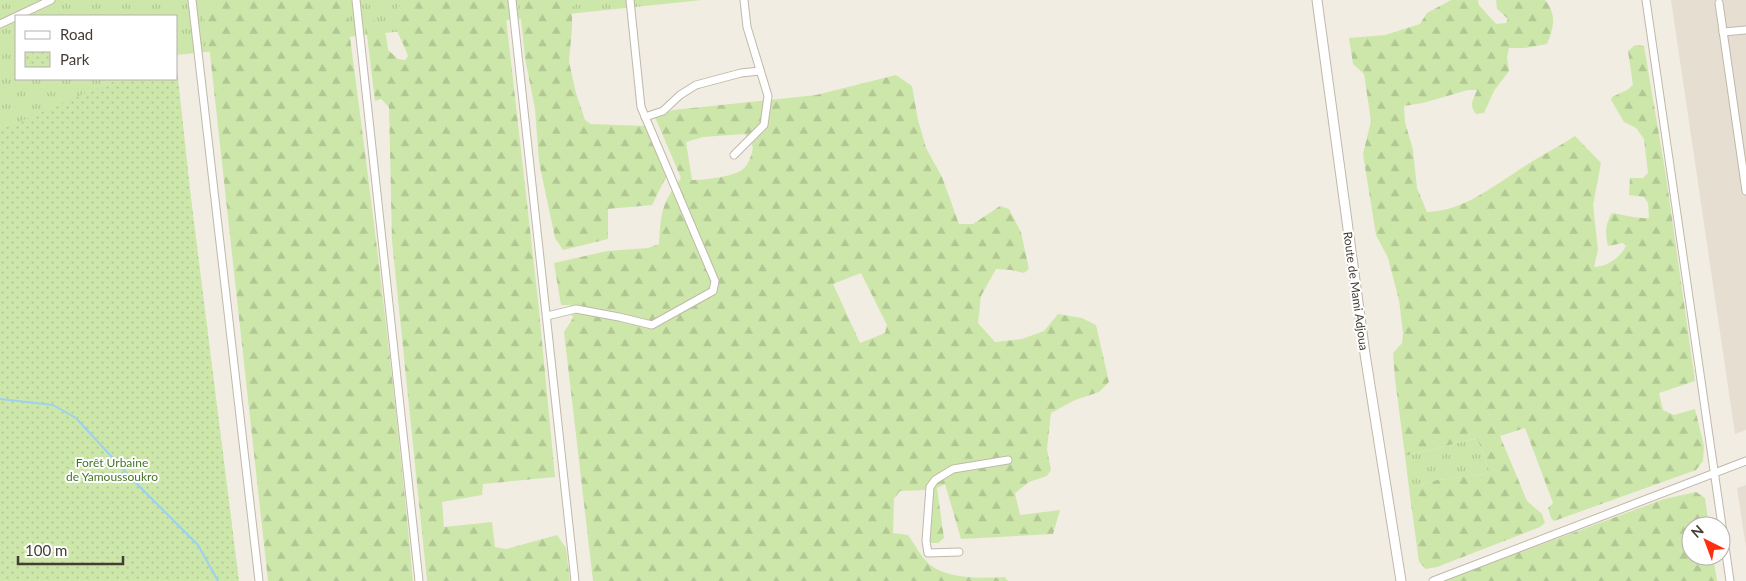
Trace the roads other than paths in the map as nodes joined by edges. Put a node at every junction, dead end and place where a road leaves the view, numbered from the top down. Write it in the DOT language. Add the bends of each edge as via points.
graph roads {
  1 [pos="51,0"];
  2 [pos="192,0"];
  3 [pos="356,0"];
  4 [pos="512,0"];
  5 [pos="630,0"];
  6 [pos="744,0"];
  7 [pos="1317,0"];
  8 [pos="1646,0"];
  9 [pos="1719,3"];
  10 [pos="19,15"];
  11 [pos="15,17"];
  12 [pos="0,24"];
  13 [pos="1746,30"];
  14 [pos="1723,32"];
  15 [pos="760,71"];
  16 [pos="645,116"];
  17 [pos="734,155"];
  18 [pos="1746,192"];
  19 [pos="547,316"];
  20 [pos="1008,460"];
  21 [pos="1746,461"];
  22 [pos="1713,473"];
  23 [pos="959,552"];
  24 [pos="259,581"];
  25 [pos="418,581"];
  26 [pos="575,581"];
  27 [pos="1401,581"];
  28 [pos="1434,581"];
  29 [pos="1730,581"];
  1 -- 10 [label="street"];
  2 -- 24 [label="street"];
  3 -- 25 [label="street"];
  4 -- 19 [label="street"];
  5 -- 16 [label="street" via="641,107"];
  6 -- 15 [label="street" via="747,28"];
  7 -- 27 [label="street, Route de Mami Adjoua" via="1365,354"];
  8 -- 22 [label="street"];
  9 -- 14 [label="street"];
  11 -- 12 [label="street"];
  13 -- 14 [label="street"];
  14 -- 18 [label="street"];
  15 -- 16 [label="street" via="696,86 662,111"];
  15 -- 17 [label="street" via="768,96 764,125"];
  16 -- 19 [label="street" via="715,281 713,291 652,325 576,309"];
  19 -- 26 [label="street"];
  20 -- 23 [label="street" via="953,469 930,487 928,553"];
  21 -- 22 [label="street"];
  22 -- 28 [label="street"];
  22 -- 29 [label="street"];
}
